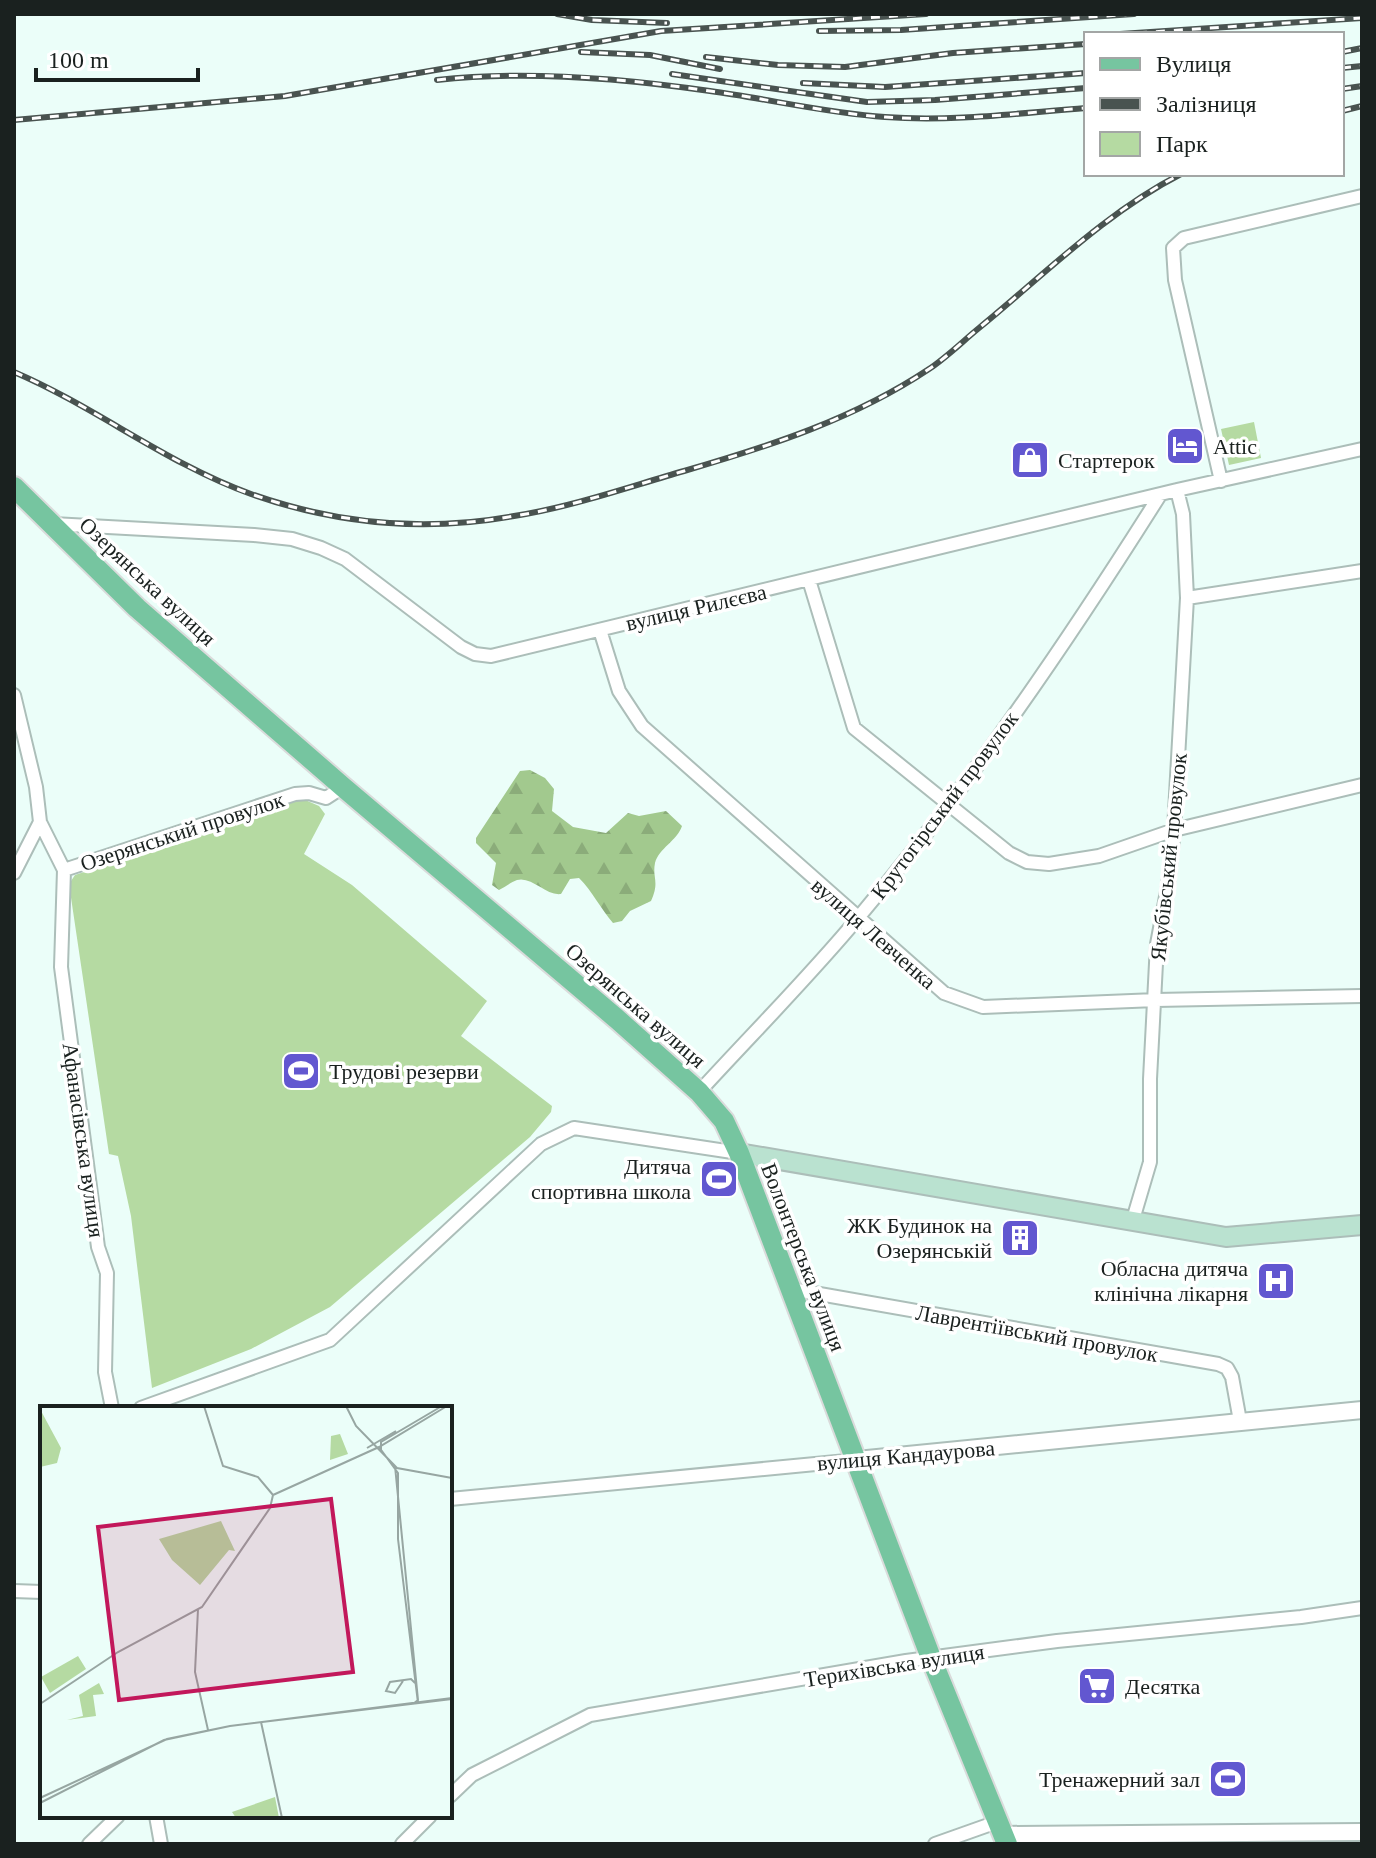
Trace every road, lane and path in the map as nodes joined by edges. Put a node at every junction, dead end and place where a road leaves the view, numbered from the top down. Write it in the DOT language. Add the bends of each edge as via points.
graph roads {
  1 [pos="1362,196"];
  2 [pos="1362,449"];
  3 [pos="1221,481"];
  4 [pos="14,487"];
  5 [pos="1177,490"];
  6 [pos="1160,495"];
  7 [pos="53,524"];
  8 [pos="1362,571"];
  9 [pos="809,580"];
  10 [pos="1187,598"];
  11 [pos="600,630"];
  12 [pos="14,695"];
  13 [pos="1362,785"];
  14 [pos="343,787"];
  15 [pos="949,804"];
  16 [pos="40,822"];
  17 [pos="1174,830"];
  18 [pos="64,870"];
  19 [pos="14,873"];
  20 [pos="857,919"];
  21 [pos="1362,996"];
  22 [pos="1156,1000"];
  23 [pos="699,1092"];
  24 [pos="739,1153"];
  25 [pos="1132,1223"];
  26 [pos="1362,1225"];
  27 [pos="791,1289"];
  28 [pos="112,1406"];
  29 [pos="147,1406"];
  30 [pos="1362,1410"];
  31 [pos="1240,1421"];
  32 [pos="857,1460"];
  33 [pos="452,1499"];
  34 [pos="14,1591"];
  35 [pos="40,1592"];
  36 [pos="1362,1608"];
  37 [pos="931,1658"];
  38 [pos="452,1794"];
  39 [pos="116,1818"];
  40 [pos="156,1818"];
  41 [pos="428,1818"];
  42 [pos="1362,1832"];
  43 [pos="1002,1834"];
  44 [pos="89,1844"];
  45 [pos="161,1844"];
  46 [pos="402,1844"];
  47 [pos="935,1844"];
  1 -- 3 [label="street" via="1184,238 1173,248 1175,280"];
  2 -- 3 [label="street, вулиця Рилєєва"];
  3 -- 5 [label="street, вулиця Рилєєва"];
  4 -- 7 [label="main road, Озерянська вулиця"];
  5 -- 6 [label="street, вулиця Рилєєва"];
  5 -- 10 [label="street, Якубівський провулок"];
  6 -- 9 [label="street, вулиця Рилєєва"];
  6 -- 15 [label="street, Крутогірський провулок" via="1081,620"];
  7 -- 11 [label="street, вулиця Рилєєва" via="292,539 345,559 475,654 491,656"];
  7 -- 14 [label="main road, Озерянська вулиця" via="137,608"];
  8 -- 10 [label="street"];
  9 -- 11 [label="street, вулиця Рилєєва"];
  9 -- 15 [label="street" via="854,728"];
  10 -- 17 [label="street, Якубівський провулок"];
  11 -- 20 [label="street, вулиця Левченка" via="619,691 642,726"];
  12 -- 16 [label="street"];
  13 -- 17 [label="street"];
  14 -- 18 [label="street, Озерянський провулок" via="326,798 295,794"];
  14 -- 23 [label="main road, Озерянська вулиця"];
  15 -- 17 [label="street" via="1027,862 1099,856"];
  15 -- 20 [label="street, Крутогірський провулок"];
  16 -- 18 [label="street"];
  16 -- 19 [label="street"];
  17 -- 22 [label="street, Якубівський провулок" via="1157,944"];
  18 -- 28 [label="street, Афанасівська вулиця" via="61,967 98,1247 107,1273 105,1372"];
  20 -- 22 [label="street, вулиця Левченка" via="944,993 983,1007"];
  20 -- 23 [label="street, Крутогірський провулок"];
  21 -- 22 [label="street, вулиця Левченка"];
  22 -- 25 [label="street, Якубівський провулок" via="1150,1162"];
  23 -- 24 [label="main road, Озерянська вулиця" via="724,1121"];
  24 -- 25 [label="main road"];
  24 -- 27 [label="main road, Волонтерська вулиця"];
  24 -- 29 [label="street, Волонтерська вулиця" via="574,1128 541,1144 330,1340"];
  25 -- 26 [label="main road" via="1226,1237"];
  27 -- 31 [label="street, Лаврентіївський провулок" via="1218,1364 1232,1377"];
  27 -- 32 [label="main road, Волонтерська вулиця"];
  30 -- 31 [label="street, вулиця Кандаурова"];
  31 -- 32 [label="street, вулиця Кандаурова"];
  32 -- 33 [label="street, вулиця Кандаурова"];
  32 -- 37 [label="main road, Волонтерська вулиця"];
  34 -- 35 [label="street"];
  36 -- 37 [label="street, Терихівська вулиця"];
  37 -- 38 [label="street, Терихівська вулиця" via="590,1715 472,1775"];
  37 -- 43 [label="main road, Волонтерська вулиця"];
  39 -- 44 [label="street"];
  40 -- 45 [label="street"];
  41 -- 46 [label="street"];
  42 -- 43 [label="street"];
  43 -- 47 [label="street"];
}
